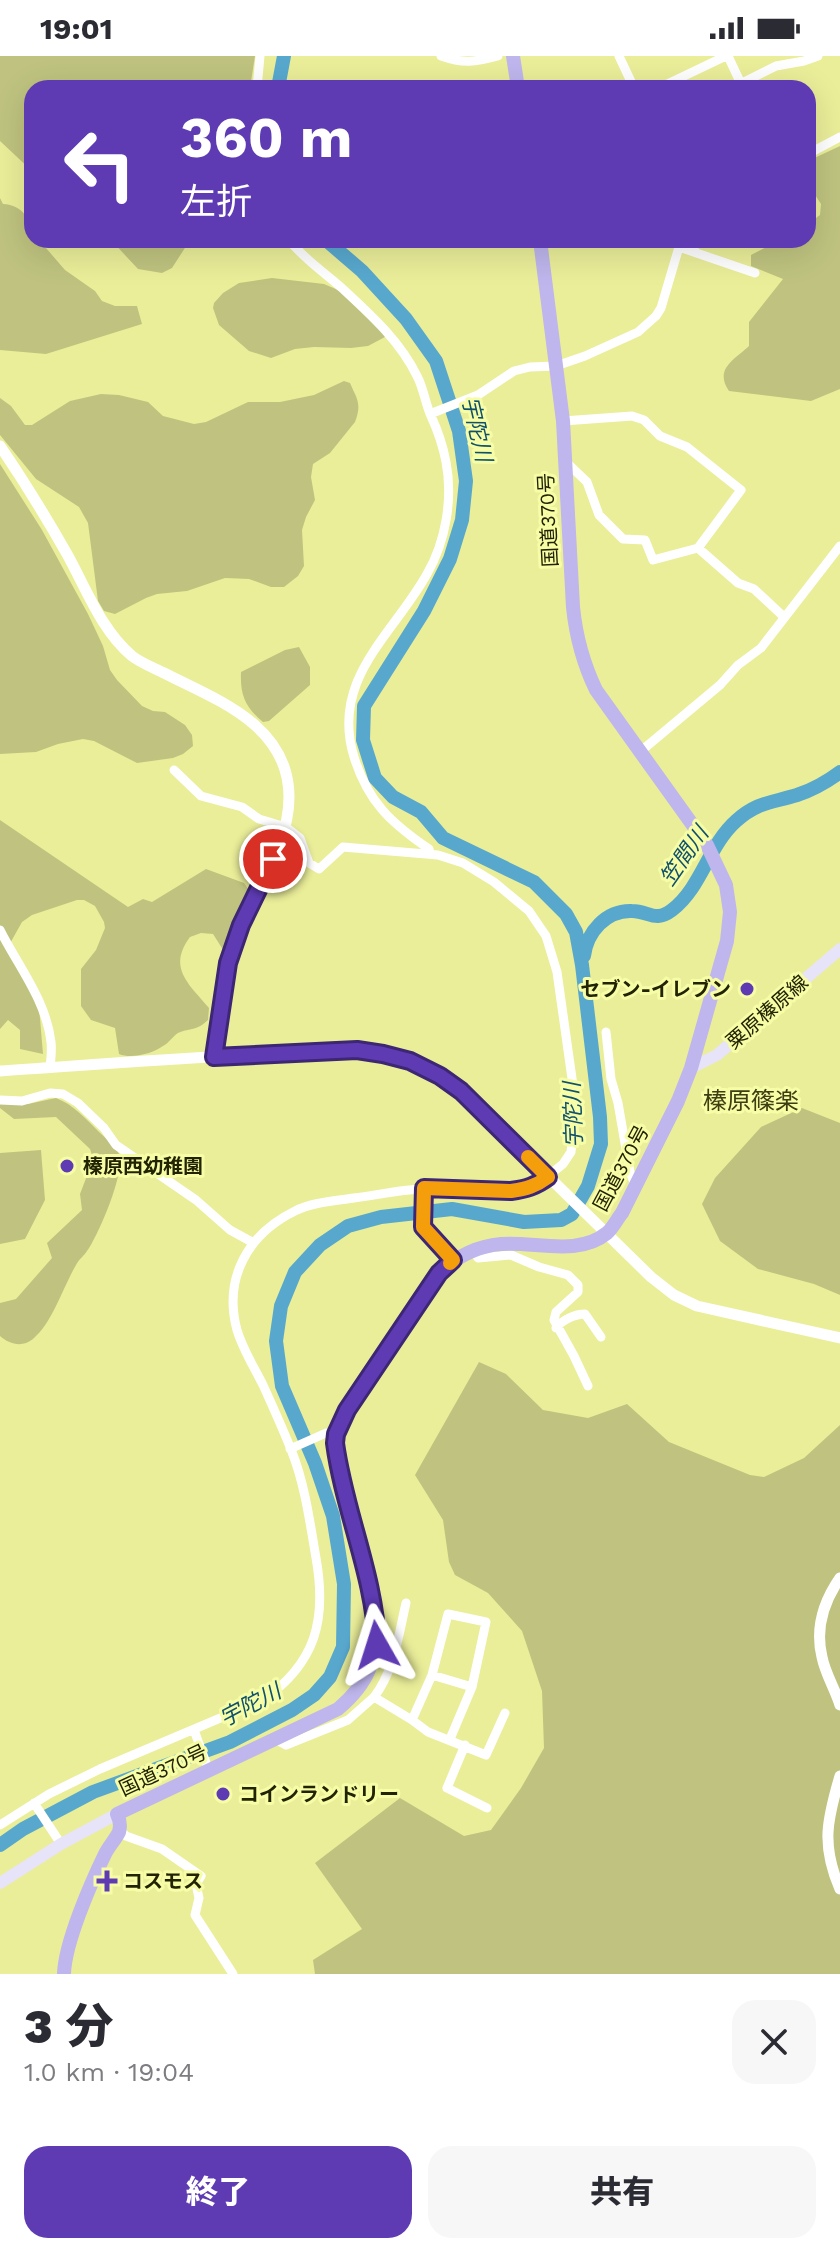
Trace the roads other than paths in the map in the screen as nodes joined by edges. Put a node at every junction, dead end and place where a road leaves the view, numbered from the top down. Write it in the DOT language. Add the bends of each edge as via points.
graph roads {
  1 [pos="260,56"];
  2 [pos="441,56"];
  3 [pos="498,56"];
  4 [pos="513,56"];
  5 [pos="619,56"];
  6 [pos="727,56"];
  7 [pos="818,56"];
  8 [pos="258,80"];
  9 [pos="517,80"];
  10 [pos="630,80"];
  11 [pos="676,80"];
  12 [pos="736,80"];
  13 [pos="751,80"];
  14 [pos="840,137"];
  15 [pos="816,150"];
  16 [pos="297,248"];
  17 [pos="541,248"];
  18 [pos="679,248"];
  19 [pos="682,248"];
  20 [pos="694,248"];
  21 [pos="693,251"];
  22 [pos="755,273"];
  23 [pos="556,366"];
  24 [pos="431,414"];
  25 [pos="563,421"];
  26 [pos="0,446"];
  27 [pos="564,460"];
  28 [pos="840,546"];
  29 [pos="698,548"];
  30 [pos="784,617"];
  31 [pos="641,751"];
  32 [pos="174,770"];
  33 [pos="286,827"];
  34 [pos="430,854"];
  35 [pos="0,930"];
  36 [pos="840,949"];
  37 [pos="606,1032"];
  38 [pos="214,1057"];
  39 [pos="50,1068"];
  40 [pos="691,1068"];
  41 [pos="0,1071"];
  42 [pos="0,1100"];
  43 [pos="550,1178"];
  44 [pos="635,1185"];
  45 [pos="423,1191"];
  46 [pos="601,1229"];
  47 [pos="252,1242"];
  48 [pos="473,1251"];
  49 [pos="453,1260"];
  50 [pos="556,1328"];
  51 [pos="601,1337"];
  52 [pos="840,1338"];
  53 [pos="588,1386"];
  54 [pos="330,1434"];
  55 [pos="292,1448"];
  56 [pos="840,1578"];
  57 [pos="406,1603"];
  58 [pos="432,1675"];
  59 [pos="472,1687"];
  60 [pos="374,1697"];
  61 [pos="840,1705"];
  62 [pos="505,1713"];
  63 [pos="412,1720"];
  64 [pos="194,1731"];
  65 [pos="275,1739"];
  66 [pos="450,1739"];
  67 [pos="465,1745"];
  68 [pos="208,1768"];
  69 [pos="840,1776"];
  70 [pos="165,1790"];
  71 [pos="35,1804"];
  72 [pos="487,1808"];
  73 [pos="117,1814"];
  74 [pos="0,1825"];
  75 [pos="120,1830"];
  76 [pos="57,1838"];
  77 [pos="0,1883"];
  78 [pos="840,1889"];
  79 [pos="64,1974"];
  80 [pos="233,1974"];
  1 -- 8 [label="street"];
  2 -- 3 [label="street" via="471,63"];
  4 -- 9 [label="highway"];
  5 -- 10 [label="street"];
  6 -- 11 [label="street"];
  6 -- 12 [label="street"];
  7 -- 13 [label="street" via="776,66"];
  14 -- 15 [label="street"];
  16 -- 24 [label="street" via="383,326 416,374"];
  17 -- 23 [label="highway, 国道370号"];
  18 -- 23 [label="street" via="656,316 638,332"];
  19 -- 21 [label="street"];
  20 -- 21 [label="street"];
  21 -- 22 [label="street"];
  23 -- 24 [label="street" via="514,371 468,400"];
  23 -- 25 [label="highway, 国道370号"];
  24 -- 34 [label="street" via="449,488 440,541 429,572 360,673 348,723 367,790"];
  25 -- 27 [label="highway, 国道370号"];
  25 -- 29 [label="street" via="632,416 644,420 741,490"];
  26 -- 33 [label="street" via="36,499 110,634 133,657 231,707 265,734 284,769 289,795"];
  27 -- 29 [label="street" via="587,482 599,515 623,539 645,540 653,560"];
  27 -- 31 [label="highway, 国道370号" via="576,638 596,690"];
  28 -- 30 [label="street"];
  29 -- 30 [label="street"];
  30 -- 31 [label="street" via="761,648"];
  31 -- 40 [label="highway, 国道370号" via="712,853 729,898 730,925"];
  32 -- 33 [label="street" via="201,796"];
  33 -- 34 [label="street" via="300,838 309,863 319,869 343,847"];
  33 -- 38 [label="street" via="228,963"];
  34 -- 43 [label="street" via="463,863 494,882 529,911 551,949 576,1107 571,1152"];
  35 -- 39 [label="street" via="45,1015"];
  36 -- 40 [label="main road, 粟原榛原線" via="717,1055"];
  37 -- 44 [label="street"];
  38 -- 39 [label="street"];
  38 -- 43 [label="street" via="357,1050 410,1061 461,1091"];
  39 -- 41 [label="street"];
  40 -- 44 [label="highway, 国道370号"];
  42 -- 47 [label="street" via="63,1094 87,1111 116,1145"];
  43 -- 45 [label="street" via="511,1191"];
  43 -- 46 [label="street"];
  44 -- 46 [label="highway, 国道370号" via="622,1213"];
  45 -- 47 [label="street" via="296,1210"];
  45 -- 49 [label="street" via="423,1227"];
  46 -- 48 [label="highway, 国道370号" via="596,1239 578,1245 497,1244"];
  46 -- 52 [label="street" via="651,1277 697,1306"];
  47 -- 55 [label="street" via="236,1273 237,1328"];
  48 -- 49 [label="highway, 国道370号"];
  48 -- 50 [label="street" via="478,1258 511,1255 572,1278 578,1292 556,1312"];
  49 -- 54 [label="highway, 国道370号"];
  50 -- 51 [label="street" via="585,1314"];
  50 -- 53 [label="street"];
  54 -- 55 [label="street"];
  54 -- 65 [label="highway, 国道370号" via="376,1618 377,1645 358,1691 338,1709"];
  55 -- 64 [label="street" via="320,1581 319,1621 312,1643 279,1689"];
  56 -- 61 [label="street" via="822,1613 820,1637 822,1658"];
  57 -- 60 [label="street" via="389,1667"];
  58 -- 59 [label="street"];
  58 -- 59 [label="street" via="448,1614 486,1622"];
  58 -- 63 [label="street"];
  59 -- 66 [label="street"];
  60 -- 63 [label="street"];
  60 -- 65 [label="street" via="348,1720 286,1745"];
  62 -- 67 [label="street" via="486,1755"];
  63 -- 66 [label="street"];
  64 -- 68 [label="street"];
  64 -- 71 [label="street" via="100,1769"];
  65 -- 68 [label="highway, 国道370号"];
  66 -- 67 [label="street"];
  67 -- 72 [label="street" via="447,1788"];
  68 -- 70 [label="highway, 国道370号"];
  69 -- 78 [label="street" via="827,1835"];
  70 -- 73 [label="highway, 国道370号"];
  70 -- 75 [label="highway"];
  71 -- 74 [label="street"];
  71 -- 76 [label="street"];
  73 -- 75 [label="highway, 国道370号"];
  73 -- 76 [label="main road"];
  75 -- 79 [label="highway" via="74,1929"];
  75 -- 80 [label="street" via="162,1849 201,1876 195,1915"];
  76 -- 77 [label="main road"];
}
